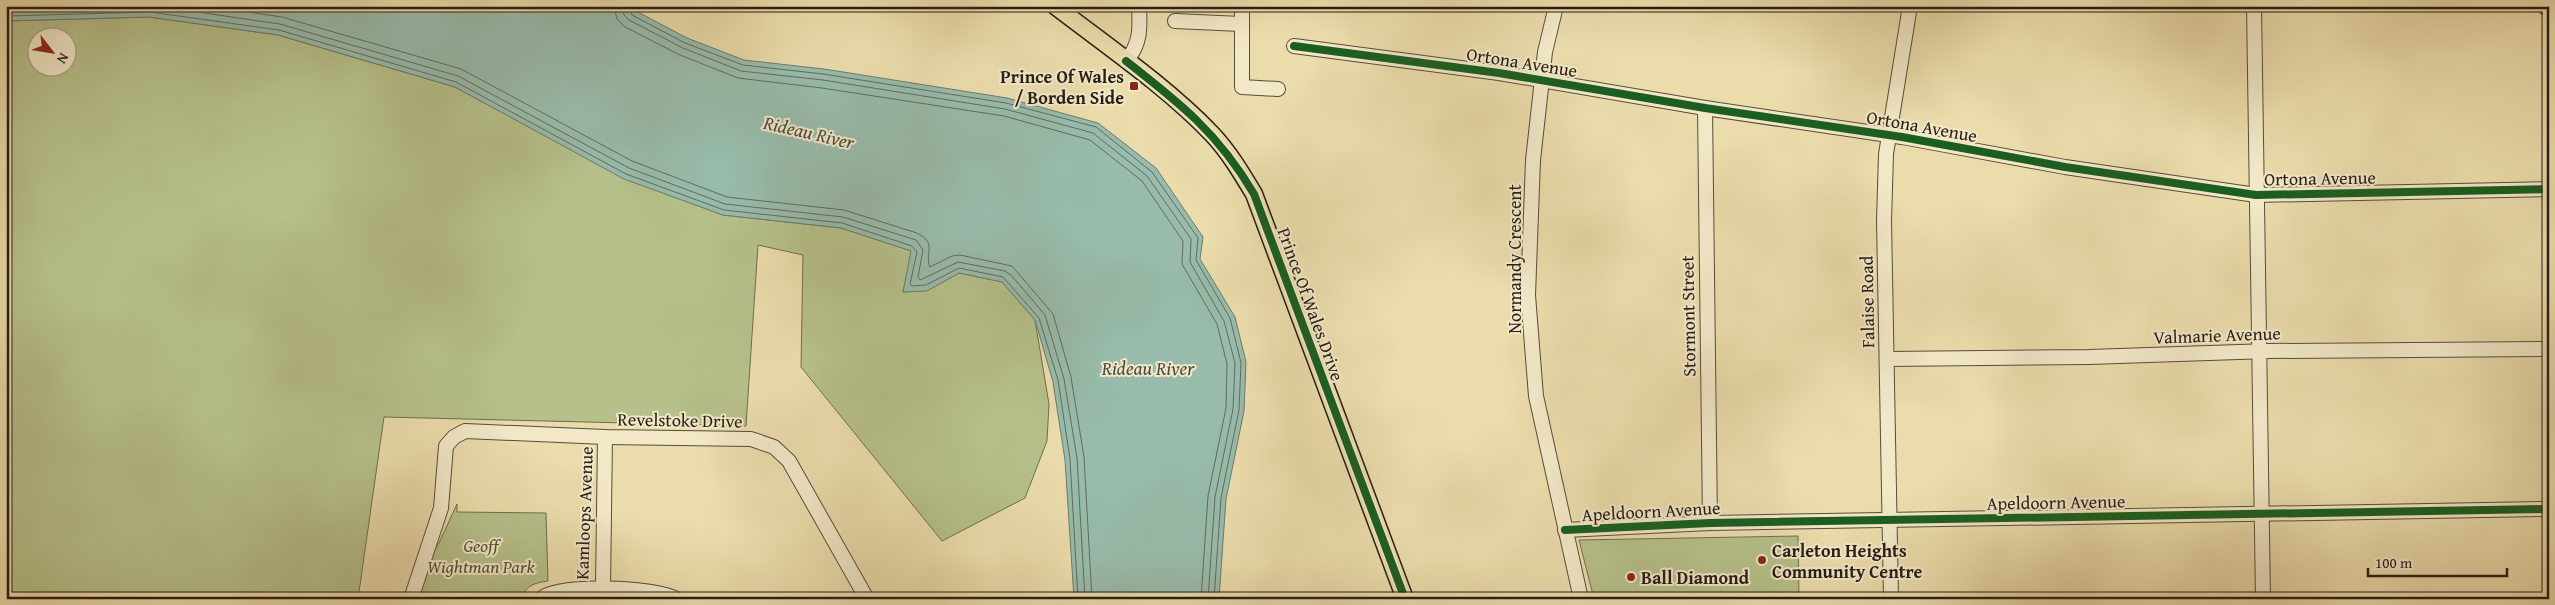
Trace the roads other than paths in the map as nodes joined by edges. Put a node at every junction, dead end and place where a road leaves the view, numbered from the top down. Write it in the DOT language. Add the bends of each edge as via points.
graph roads {
  1 [pos="1055,6"];
  2 [pos="1139,6"];
  3 [pos="1242,6"];
  4 [pos="1556,6"];
  5 [pos="1910,6"];
  6 [pos="2254,6"];
  7 [pos="1175,21"];
  8 [pos="1241,24"];
  9 [pos="1294,46"];
  10 [pos="1126,61"];
  11 [pos="1542,80"];
  12 [pos="1278,89"];
  13 [pos="1705,108"];
  14 [pos="1890,135"];
  15 [pos="2549,189"];
  16 [pos="2256,194"];
  17 [pos="2549,349"];
  18 [pos="2260,352"];
  19 [pos="1887,359"];
  20 [pos="605,437"];
  21 [pos="2549,509"];
  22 [pos="2262,512"];
  23 [pos="1888,521"];
  24 [pos="1710,523"];
  25 [pos="1565,530"];
  26 [pos="602,588"];
  27 [pos="411,599"];
  28 [pos="541,599"];
  29 [pos="676,599"];
  30 [pos="867,599"];
  31 [pos="1405,599"];
  32 [pos="1581,599"];
  33 [pos="1891,599"];
  34 [pos="2263,599"];
  1 -- 10 [label="main road, Prince Of Wales Drive"];
  2 -- 10 [label="street" via="1139,40"];
  3 -- 8 [label="street"];
  4 -- 11 [label="street, Normandy Crescent"];
  5 -- 14 [label="street, Falaise Road"];
  6 -- 16 [label="street"];
  7 -- 8 [label="street"];
  8 -- 12 [label="street" via="1242,87"];
  9 -- 11 [label="street, Ortona Avenue"];
  10 -- 31 [label="main road, Prince Of Wales Drive" via="1181,104 1214,136 1254,194"];
  11 -- 13 [label="street, Ortona Avenue"];
  11 -- 25 [label="street, Normandy Crescent" via="1533,160 1528,295 1536,396"];
  13 -- 14 [label="street, Ortona Avenue"];
  13 -- 24 [label="street, Stormont Street"];
  14 -- 16 [label="street, Ortona Avenue" via="2065,167"];
  14 -- 19 [label="street, Falaise Road" via="1886,154 1884,221"];
  15 -- 16 [label="street, Ortona Avenue"];
  16 -- 18 [label="street"];
  17 -- 18 [label="street, Valmarie Avenue"];
  18 -- 19 [label="street, Valmarie Avenue"];
  18 -- 22 [label="street"];
  19 -- 23 [label="street, Falaise Road"];
  20 -- 26 [label="street, Kamloops Avenue"];
  20 -- 27 [label="street, Revelstoke Drive" via="466,431 454,437 446,446 440,508"];
  20 -- 30 [label="street, Revelstoke Drive" via="751,439 774,447 789,461"];
  21 -- 22 [label="street, Apeldoorn Avenue"];
  22 -- 23 [label="street, Apeldoorn Avenue"];
  22 -- 34 [label="street"];
  23 -- 24 [label="street, Apeldoorn Avenue"];
  23 -- 33 [label="street, Falaise Road"];
  24 -- 25 [label="street, Apeldoorn Avenue"];
  25 -- 32 [label="street, Normandy Crescent"];
  26 -- 28 [label="street, Kamloops Avenue" via="555,591"];
  26 -- 29 [label="street" via="654,592"];
}
